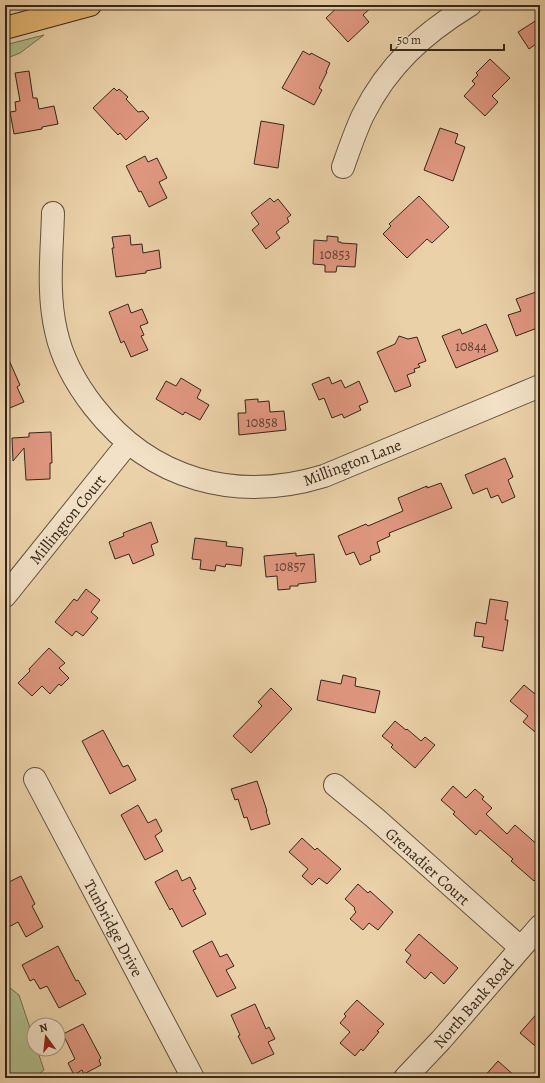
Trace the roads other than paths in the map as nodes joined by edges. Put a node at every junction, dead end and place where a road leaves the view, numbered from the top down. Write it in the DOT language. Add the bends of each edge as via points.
graph roads {
  1 [pos="90,5"];
  2 [pos="470,5"];
  3 [pos="5,28"];
  4 [pos="343,167"];
  5 [pos="53,213"];
  6 [pos="540,386"];
  7 [pos="128,443"];
  8 [pos="5,596"];
  9 [pos="36,779"];
  10 [pos="335,785"];
  11 [pos="540,926"];
  12 [pos="521,948"];
  13 [pos="193,1078"];
  14 [pos="405,1078"];
  1 -- 3 [label="main road"];
  2 -- 4 [label="street" via="424,37 401,58 383,80 362,117"];
  5 -- 7 [label="street, Millington Lane" via="50,292 58,339 81,389 105,421"];
  6 -- 7 [label="street, Millington Lane" via="324,476 278,486 253,488 199,479 163,465"];
  7 -- 8 [label="street, Millington Court"];
  9 -- 13 [label="street, Tunbridge Drive"];
  10 -- 12 [label="street, Grenadier Court"];
  11 -- 12 [label="street, North Bank Road"];
  12 -- 14 [label="street, North Bank Road"];
}
